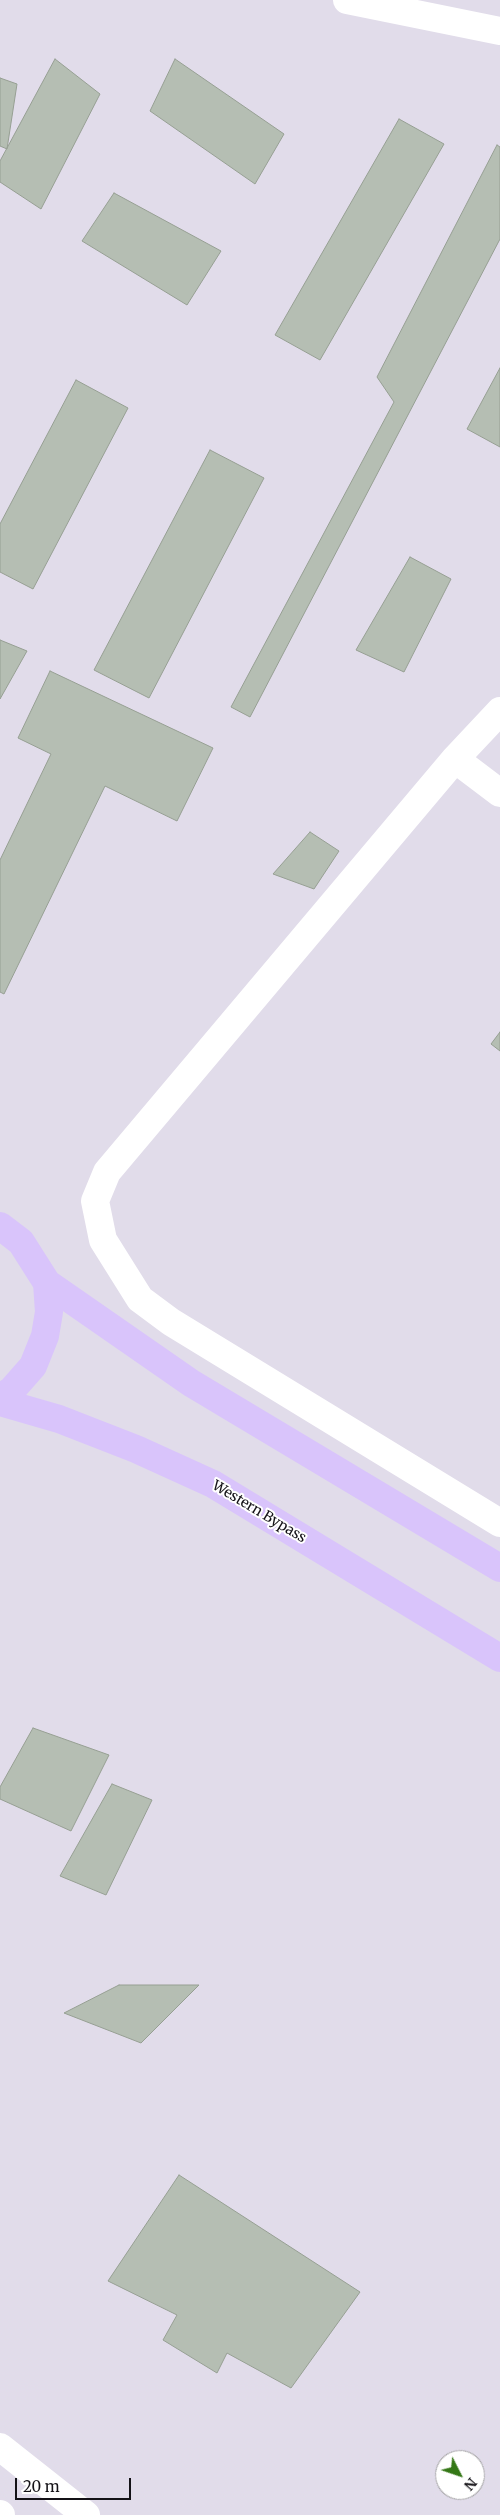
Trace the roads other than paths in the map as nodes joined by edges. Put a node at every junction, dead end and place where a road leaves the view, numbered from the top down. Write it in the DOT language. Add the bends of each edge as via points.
graph roads {
  1 [pos="347,0"];
  2 [pos="500,31"];
  3 [pos="500,711"];
  4 [pos="455,759"];
  5 [pos="500,793"];
  6 [pos="0,1226"];
  7 [pos="47,1283"];
  8 [pos="0,1397"];
  9 [pos="0,1402"];
  10 [pos="500,1523"];
  11 [pos="500,1568"];
  12 [pos="500,1658"];
  13 [pos="0,2447"];
  14 [pos="86,2515"];
  1 -- 2 [label="street"];
  3 -- 4 [label="street"];
  4 -- 5 [label="street"];
  4 -- 10 [label="street" via="107,1172 95,1201 104,1240 140,1299 171,1322"];
  6 -- 7 [label="main road" via="21,1242"];
  7 -- 8 [label="main road" via="49,1312 46,1336 33,1366 11,1391"];
  7 -- 11 [label="main road" via="191,1383"];
  9 -- 12 [label="main road, Western Bypass" via="59,1419 213,1484"];
  13 -- 14 [label="street"];
}
